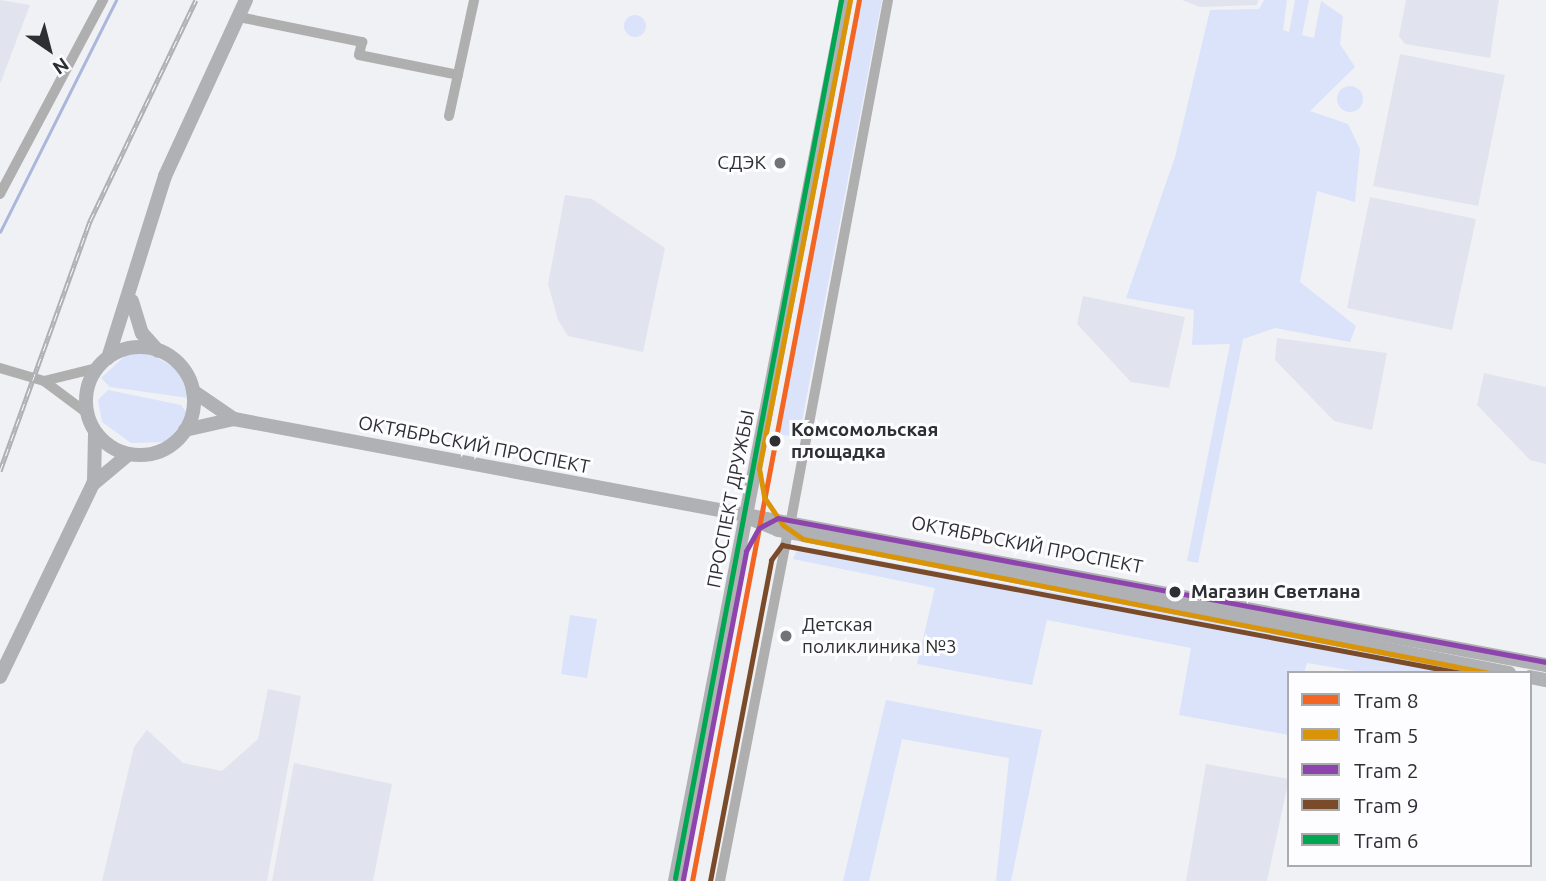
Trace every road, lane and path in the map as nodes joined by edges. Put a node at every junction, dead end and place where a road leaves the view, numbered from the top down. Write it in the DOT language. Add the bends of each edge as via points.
graph roads {
  1 [pos="103,0"];
  2 [pos="246,0"];
  3 [pos="474,0"];
  4 [pos="846,0"];
  5 [pos="888,0"];
  6 [pos="239,17"];
  7 [pos="458,75"];
  8 [pos="449,116"];
  9 [pos="0,194"];
  10 [pos="131,298"];
  11 [pos="159,351"];
  12 [pos="103,363"];
  13 [pos="0,368"];
  14 [pos="44,381"];
  15 [pos="193,391"];
  16 [pos="87,413"];
  17 [pos="234,419"];
  18 [pos="185,430"];
  19 [pos="95,432"];
  20 [pos="129,454"];
  21 [pos="93,484"];
  22 [pos="748,517"];
  23 [pos="789,526"];
  24 [pos="1546,665"];
  25 [pos="1499,671"];
  26 [pos="0,677"];
  27 [pos="675,881"];
  28 [pos="720,881"];
  1 -- 9 [label="street"];
  2 -- 6 [label="main road"];
  3 -- 7 [label="street"];
  4 -- 22 [label="main road, ПРОСПЕКТ ДРУЖБЫ"];
  5 -- 23 [label="street"];
  6 -- 7 [label="street" via="362,42 359,55"];
  6 -- 10 [label="main road" via="165,176"];
  7 -- 8 [label="street"];
  10 -- 11 [label="main road" via="142,333"];
  10 -- 12 [label="main road"];
  11 -- 12 [label="main road" via="141,347"];
  11 -- 15 [label="main road" via="180,367"];
  12 -- 14 [label="street"];
  12 -- 16 [label="main road"];
  13 -- 14 [label="street"];
  14 -- 16 [label="street"];
  15 -- 17 [label="main road, ОКТЯБРЬСКИЙ ПРОСПЕКТ"];
  15 -- 18 [label="main road"];
  16 -- 19 [label="main road"];
  17 -- 18 [label="main road, ОКТЯБРЬСКИЙ ПРОСПЕКТ"];
  17 -- 22 [label="main road, ОКТЯБРЬСКИЙ ПРОСПЕКТ"];
  18 -- 20 [label="main road" via="161,451"];
  19 -- 20 [label="main road"];
  19 -- 21 [label="main road"];
  20 -- 21 [label="main road"];
  21 -- 26 [label="main road"];
  22 -- 23 [label="main road, ОКТЯБРЬСКИЙ ПРОСПЕКТ"];
  22 -- 27 [label="main road, ПРОСПЕКТ ДРУЖБЫ"];
  23 -- 24 [label="main road, ОКТЯБРЬСКИЙ ПРОСПЕКТ"];
  23 -- 25 [label="main road, ОКТЯБРЬСКИЙ ПРОСПЕКТ"];
  23 -- 28 [label="street"];
}
